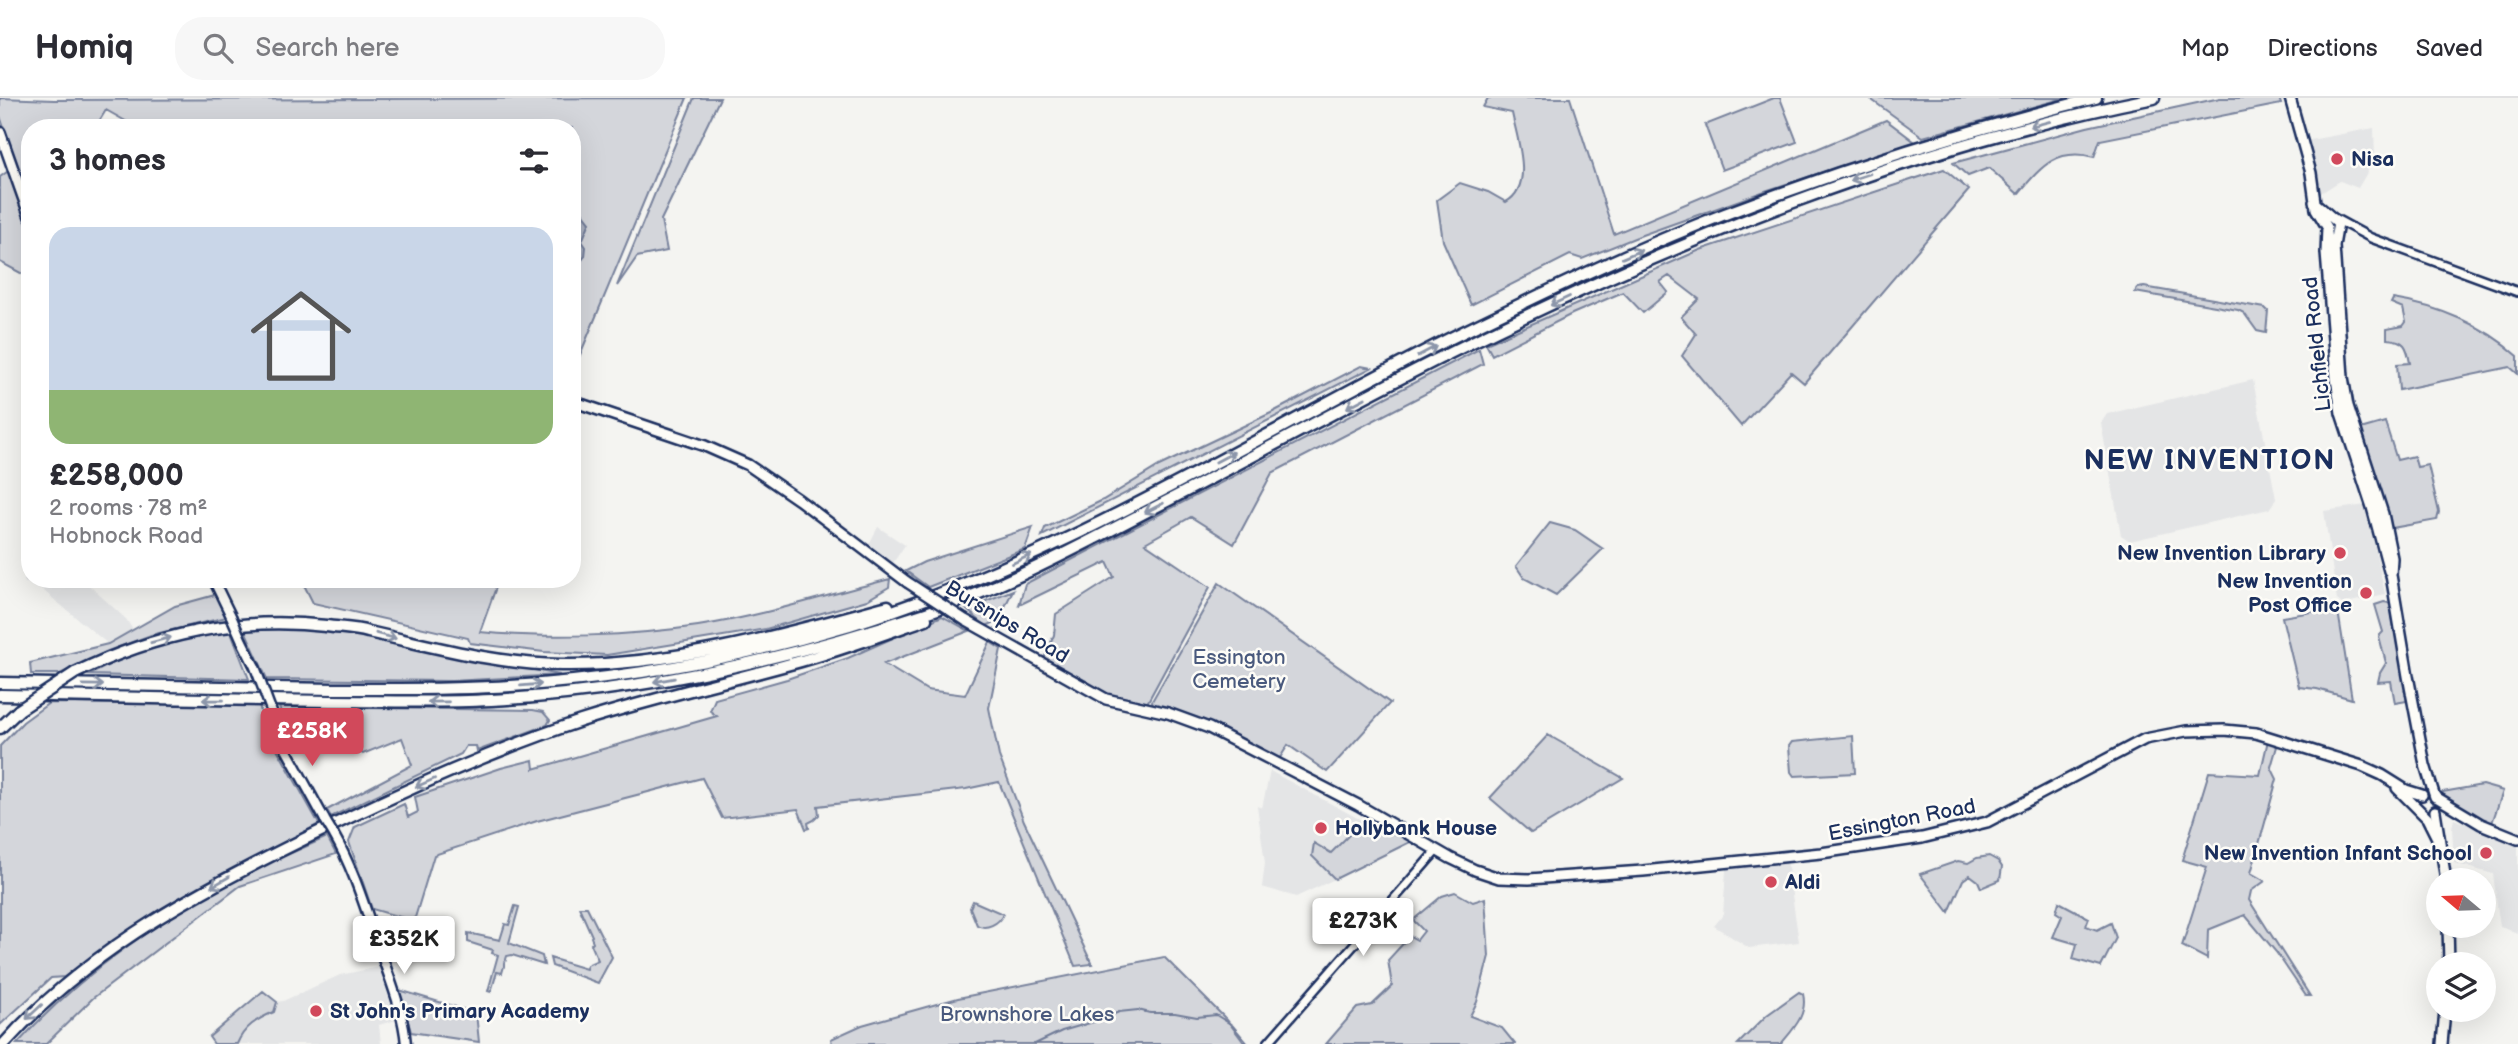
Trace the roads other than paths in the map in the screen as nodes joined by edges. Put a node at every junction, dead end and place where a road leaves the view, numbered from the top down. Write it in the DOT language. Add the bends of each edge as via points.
graph roads {
  1 [pos="2096,98"];
  2 [pos="2154,98"];
  3 [pos="2290,98"];
  4 [pos="0,131"];
  5 [pos="21,191"];
  6 [pos="2332,224"];
  7 [pos="2518,292"];
  8 [pos="581,404"];
  9 [pos="960,587"];
  10 [pos="217,588"];
  11 [pos="989,588"];
  12 [pos="794,652"];
  13 [pos="699,661"];
  14 [pos="580,665"];
  15 [pos="0,683"];
  16 [pos="0,695"];
  17 [pos="648,703"];
  18 [pos="0,728"];
  19 [pos="2425,765"];
  20 [pos="2391,781"];
  21 [pos="2422,795"];
  22 [pos="2435,797"];
  23 [pos="2435,811"];
  24 [pos="2421,812"];
  25 [pos="2470,818"];
  26 [pos="2518,839"];
  27 [pos="2438,840"];
  28 [pos="1437,850"];
  29 [pos="2444,868"];
  30 [pos="2444,1022"];
  31 [pos="4,1044"];
  32 [pos="406,1044"];
  33 [pos="1267,1044"];
  34 [pos="2442,1044"];
  9 -- 1 [label="highway, one-way" via="1111,516 1581,276 1721,216 1916,148"];
  2 -- 11 [label="highway, one-way" via="2039,124 1858,177 1725,227 1457,350 1114,529"];
  3 -- 6 [label="main road, Lichfield Road" via="2311,173 2314,202"];
  4 -- 5 [label="main road"];
  6 -- 7 [label="street"];
  6 -- 19 [label="main road, Lichfield Road" via="2326,253 2341,413 2391,575"];
  8 -- 28 [label="main road, Bursnips Road, bridge" via="748,465 965,620 1106,699 1209,728"];
  9 -- 13 [label="highway" via="817,634"];
  9 -- 14 [label="highway" via="747,642"];
  10 -- 32 [label="main road, bridge" via="296,769 349,861 400,1010"];
  11 -- 12 [label="highway" via="932,611"];
  11 -- 17 [label="highway" via="972,601 889,632 793,664"];
  12 -- 16 [label="highway, one-way" via="636,685 490,700 212,701"];
  12 -- 17 [label="highway" via="766,666"];
  13 -- 14 [label="highway"];
  15 -- 13 [label="highway, one-way" via="414,690 559,682"];
  18 -- 14 [label="highway, one-way, bridge" via="75,673 110,656 202,629 245,623 365,631 468,656"];
  17 -- 31 [label="highway, one-way" via="508,747 246,867 109,951 61,988"];
  19 -- 21 [label="main road, Lichfield Road"];
  19 -- 22 [label="main road, Lichfield Road"];
  20 -- 21 [label="main road, Essington Road"];
  20 -- 24 [label="main road, Essington Road"];
  20 -- 28 [label="main road, Essington Road" via="2362,766 2256,733 2186,731 2145,739 1987,822 1913,840 1808,855 1529,879 1488,875"];
  21 -- 22 [label="main road"];
  21 -- 24 [label="main road" via="2417,802"];
  22 -- 23 [label="main road"];
  22 -- 25 [label="main road"];
  23 -- 24 [label="main road"];
  23 -- 25 [label="main road"];
  23 -- 27 [label="main road"];
  24 -- 27 [label="main road"];
  25 -- 26 [label="main road"];
  27 -- 29 [label="main road"];
  28 -- 33 [label="street"];
  30 -- 34 [label="main road"];
}
